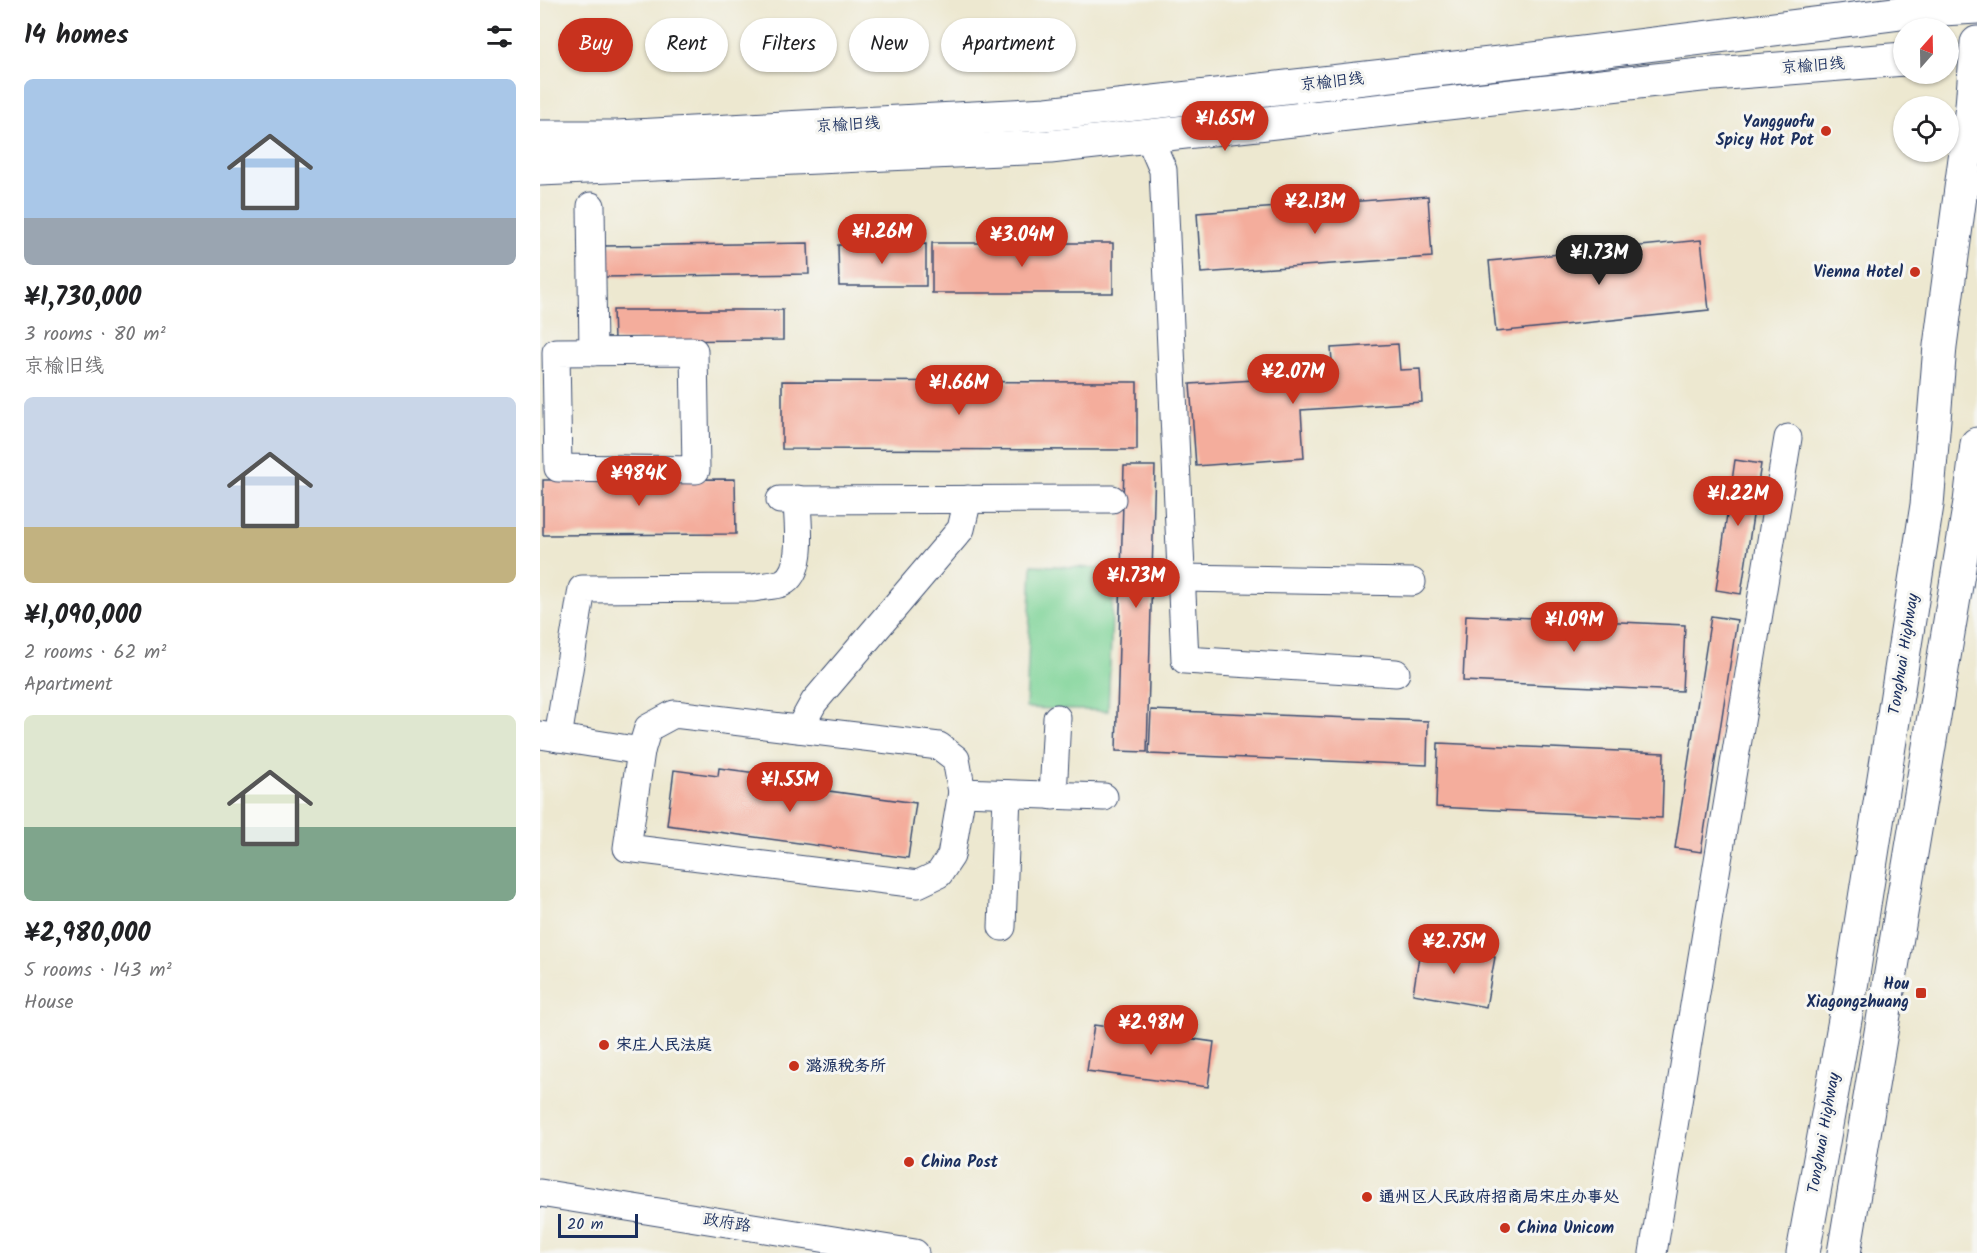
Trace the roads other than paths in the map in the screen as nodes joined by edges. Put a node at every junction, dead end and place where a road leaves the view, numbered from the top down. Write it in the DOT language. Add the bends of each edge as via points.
graph roads {
  1 [pos="1977,7"];
  2 [pos="1969,50"];
  3 [pos="1893,60"];
  4 [pos="1148,135"];
  5 [pos="540,137"];
  6 [pos="540,169"];
  7 [pos="591,206"];
  8 [pos="593,352"];
  9 [pos="1788,438"];
  10 [pos="1977,444"];
  11 [pos="968,499"];
  12 [pos="1112,499"];
  13 [pos="1183,578"];
  14 [pos="1412,582"];
  15 [pos="1396,673"];
  16 [pos="1057,718"];
  17 [pos="798,729"];
  18 [pos="549,737"];
  19 [pos="641,751"];
  20 [pos="962,792"];
  21 [pos="1007,794"];
  22 [pos="1053,796"];
  23 [pos="1104,797"];
  24 [pos="1002,927"];
  25 [pos="540,1193"];
  26 [pos="915,1253"];
  27 [pos="1653,1253"];
  28 [pos="1803,1253"];
  29 [pos="1844,1253"];
  1 -- 5 [label="main road, 京榆旧线" via="1047,114 617,137"];
  2 -- 28 [label="main road, Tonghuai Highway" via="1972,106 1940,346 1927,506 1852,981"];
  3 -- 4 [label="main road, 京榆旧线" via="1701,75"];
  4 -- 6 [label="main road, 京榆旧线" via="1050,147"];
  4 -- 13 [label="street" via="1163,170"];
  7 -- 8 [label="street"];
  8 -- 8 [label="street" via="694,351 696,470 558,468 556,352"];
  9 -- 27 [label="street"];
  10 -- 29 [label="main road"];
  11 -- 12 [label="street"];
  11 -- 17 [label="street" via="961,529 813,702"];
  11 -- 18 [label="street" via="788,499 798,548 794,570 782,583 754,588 582,589"];
  13 -- 14 [label="street"];
  13 -- 15 [label="street" via="1185,660"];
  16 -- 22 [label="street"];
  17 -- 19 [label="street" via="674,714 648,728"];
  17 -- 20 [label="street" via="939,746 956,759"];
  18 -- 19 [label="street"];
  19 -- 20 [label="street" via="627,848 918,884 939,874 951,856"];
  20 -- 21 [label="street"];
  21 -- 22 [label="street"];
  21 -- 24 [label="street"];
  22 -- 23 [label="street"];
  25 -- 26 [label="street, 政府路"];
}
